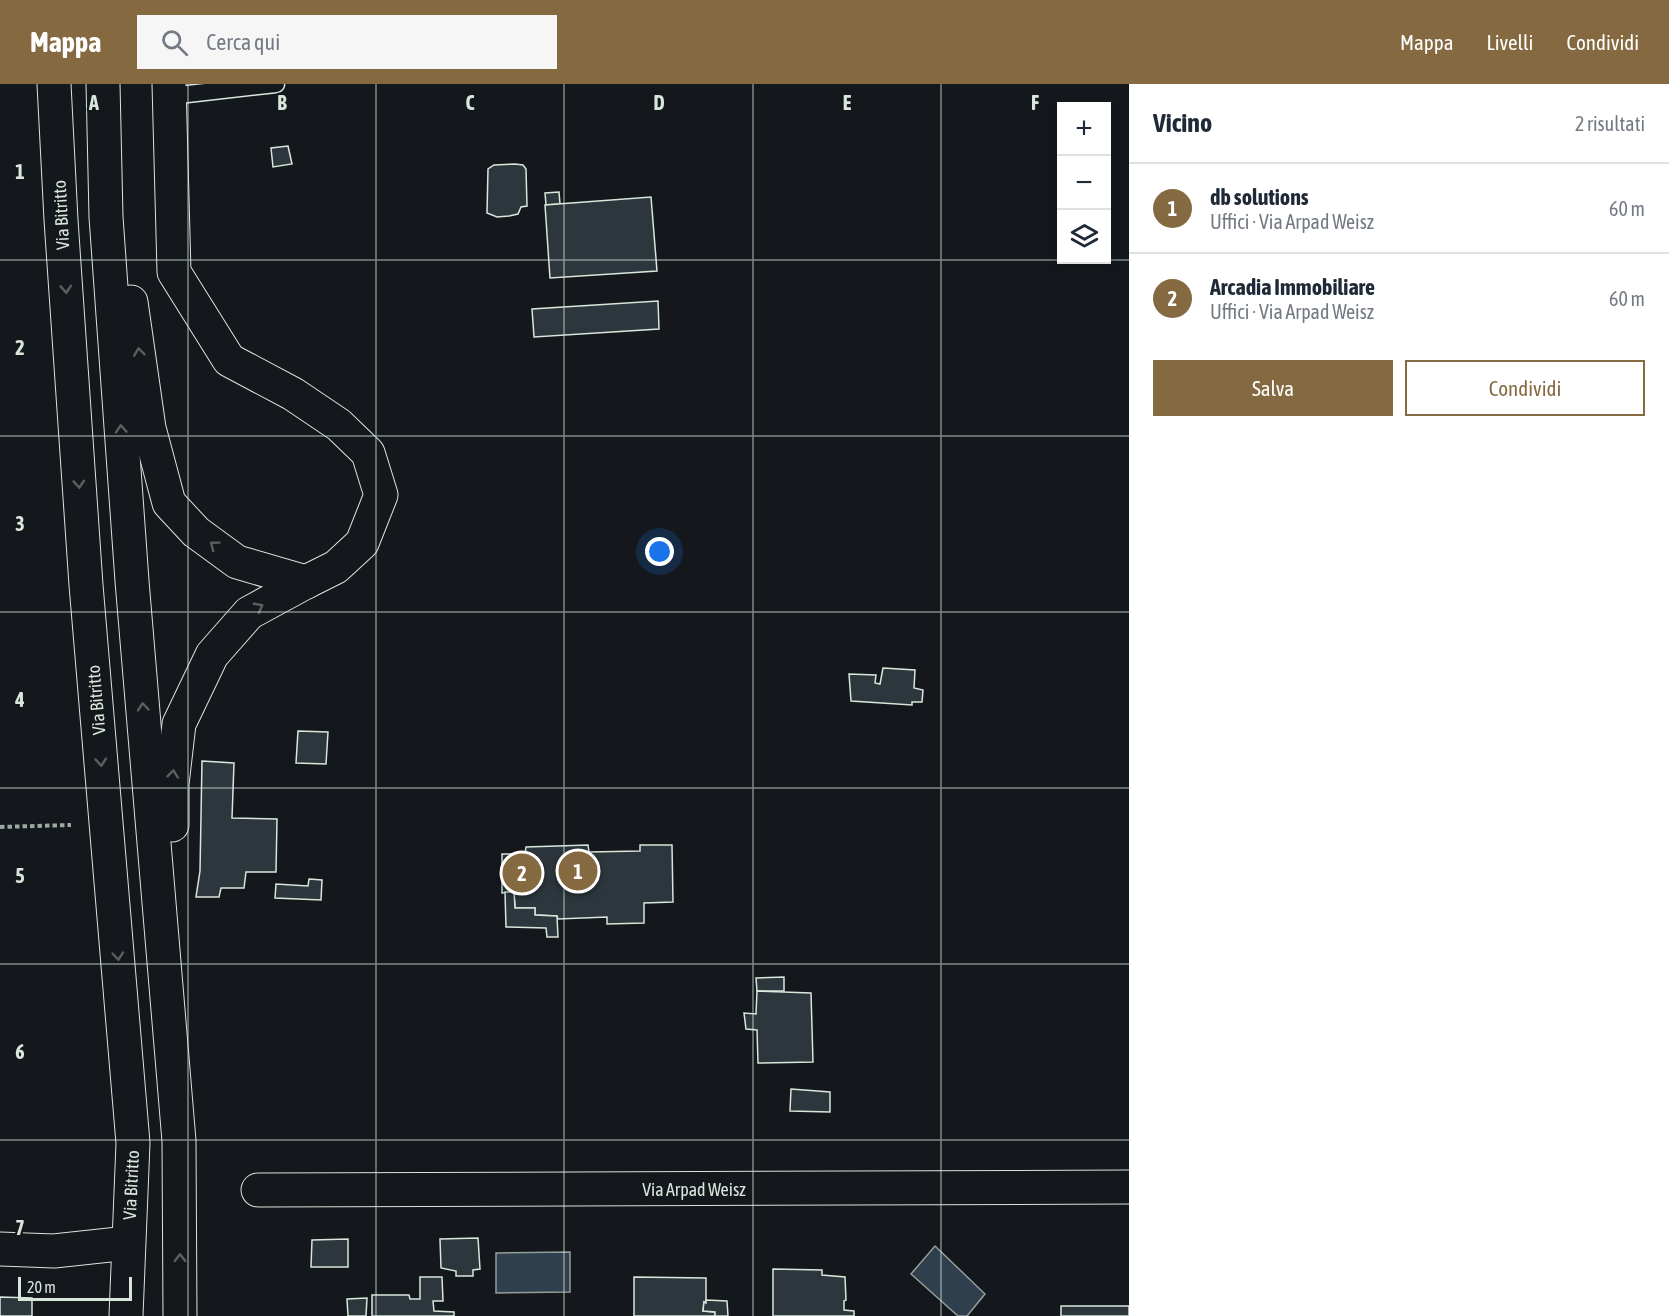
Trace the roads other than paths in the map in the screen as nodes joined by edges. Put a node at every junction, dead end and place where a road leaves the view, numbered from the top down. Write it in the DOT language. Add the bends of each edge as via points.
graph roads {
  1 [pos="37,84"];
  2 [pos="54,84"];
  3 [pos="111,84"];
  4 [pos="276,84"];
  5 [pos="169,90"];
  6 [pos="103,100"];
  7 [pos="60,195"];
  8 [pos="106,217"];
  9 [pos="306,582"];
  10 [pos="174,1064"];
  11 [pos="1129,1187"];
  12 [pos="258,1190"];
  13 [pos="128,1243"];
  14 [pos="0,1249"];
  15 [pos="126,1316"];
  16 [pos="180,1316"];
  1 -- 7 [label="main road"];
  2 -- 7 [label="main road, Via Bitritto"];
  3 -- 6 [label="main road"];
  4 -- 5 [label="lane"];
  5 -- 9 [label="main road" via="174,272 229,360 293,394 339,425 368,453 381,495 362,543 336,567"];
  6 -- 8 [label="main road"];
  7 -- 13 [label="main road, Via Bitritto, one-way" via="86,585 133,1143"];
  9 -- 8 [label="main road, one-way" via="237,562 196,532 169,503 149,428 134,311"];
  10 -- 8 [label="main road, one-way" via="132,581"];
  10 -- 9 [label="main road, one-way" via="172,784 179,724 212,656 249,613"];
  16 -- 10 [label="main road, one-way" via="179,1141"];
  11 -- 12 [label="main road, Via Arpad Weisz"];
  13 -- 14 [label="main road" via="54,1251"];
  13 -- 15 [label="main road, Via Bitritto"];
}
